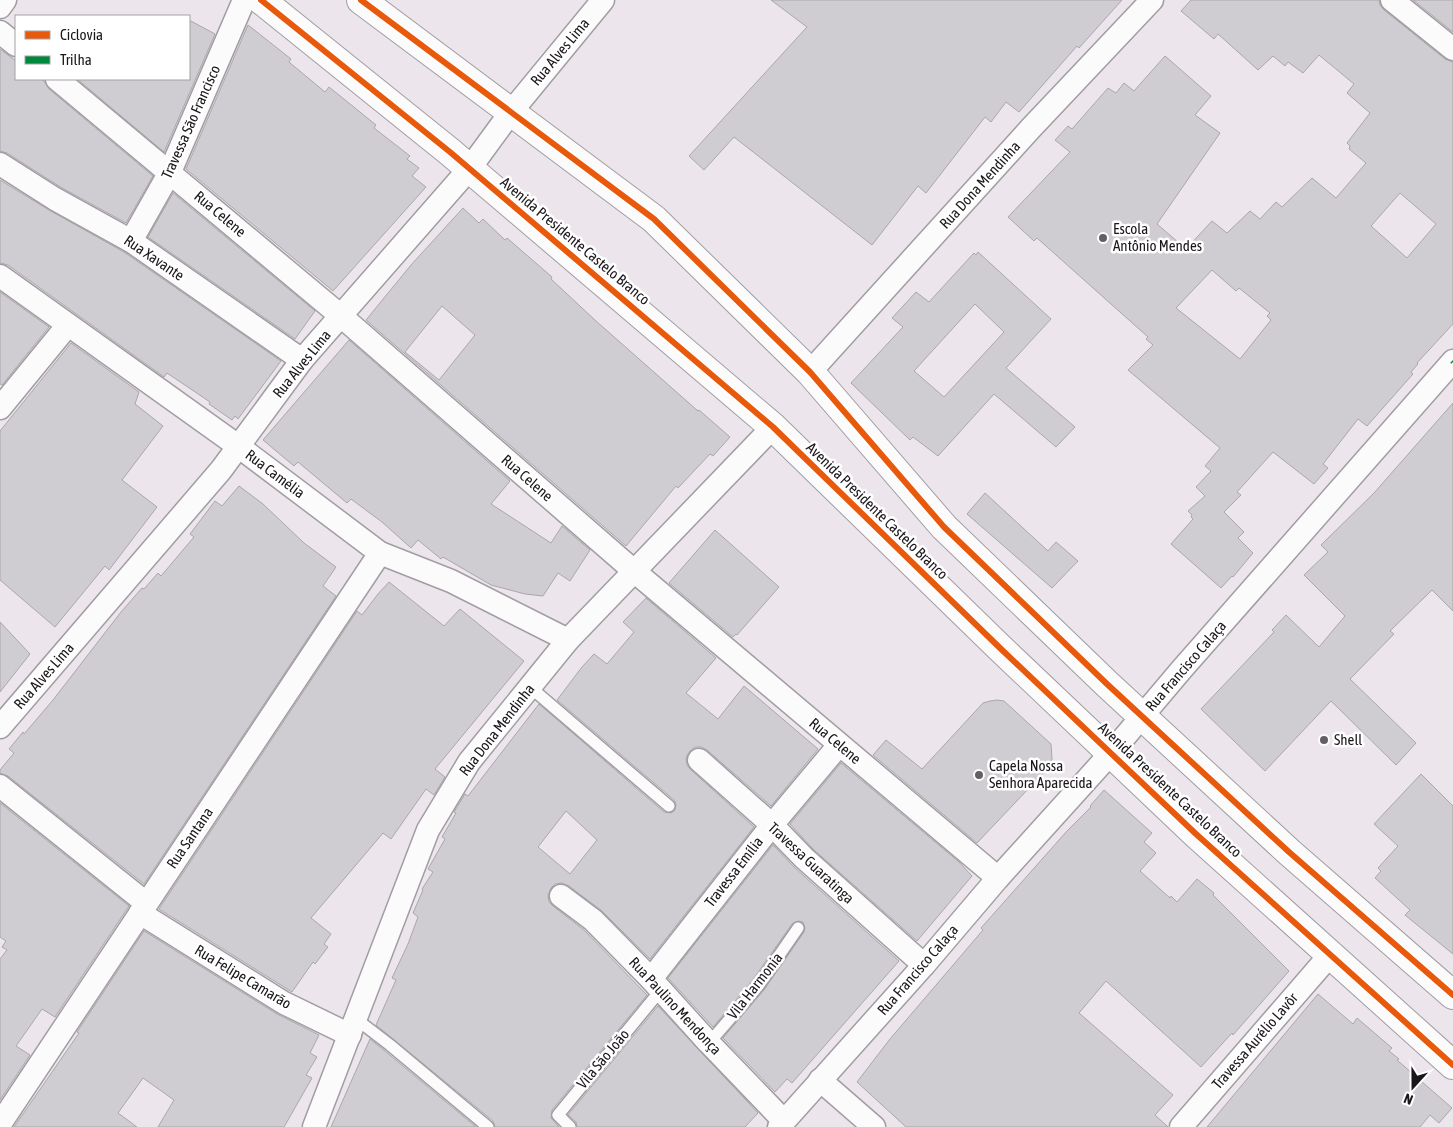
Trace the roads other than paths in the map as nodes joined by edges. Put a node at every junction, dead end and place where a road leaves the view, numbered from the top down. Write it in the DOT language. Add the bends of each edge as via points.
graph roads {
  1 [pos="5,0"];
  2 [pos="244,0"];
  3 [pos="261,0"];
  4 [pos="361,0"];
  5 [pos="603,0"];
  6 [pos="1152,0"];
  7 [pos="1392,0"];
  8 [pos="0,7"];
  9 [pos="0,32"];
  10 [pos="15,44"];
  11 [pos="1453,49"];
  12 [pos="58,80"];
  13 [pos="511,112"];
  14 [pos="0,164"];
  15 [pos="470,168"];
  16 [pos="170,172"];
  17 [pos="131,241"];
  18 [pos="0,276"];
  19 [pos="341,316"];
  20 [pos="68,325"];
  21 [pos="302,360"];
  22 [pos="1453,361"];
  23 [pos="810,372"];
  24 [pos="0,408"];
  25 [pos="773,427"];
  26 [pos="238,446"];
  27 [pos="380,553"];
  28 [pos="634,571"];
  29 [pos="568,640"];
  30 [pos="530,687"];
  31 [pos="1142,716"];
  32 [pos="0,727"];
  33 [pos="839,744"];
  34 [pos="1111,753"];
  35 [pos="699,760"];
  36 [pos="0,786"];
  37 [pos="669,806"];
  38 [pos="772,825"];
  39 [pos="998,878"];
  40 [pos="561,896"];
  41 [pos="143,908"];
  42 [pos="798,928"];
  43 [pos="1330,955"];
  44 [pos="924,965"];
  45 [pos="656,984"];
  46 [pos="1453,995"];
  47 [pos="352,1027"];
  48 [pos="709,1043"];
  49 [pos="1453,1065"];
  50 [pos="820,1080"];
  51 [pos="0,1124"];
  52 [pos="782,1124"];
  53 [pos="314,1127"];
  54 [pos="488,1127"];
  55 [pos="570,1127"];
  56 [pos="874,1127"];
  57 [pos="1181,1127"];
  1 -- 8 [label="street"];
  2 -- 16 [label="street, Travessa São Francisco"];
  3 -- 15 [label="main road, Avenida Presidente Castelo Branco"];
  4 -- 13 [label="main road"];
  5 -- 13 [label="street, Rua Alves Lima"];
  6 -- 23 [label="street, Rua Dona Mendinha"];
  7 -- 11 [label="street"];
  9 -- 10 [label="street"];
  12 -- 16 [label="street, Rua Celene"];
  13 -- 15 [label="street, Rua Alves Lima"];
  13 -- 23 [label="main road" via="654,220"];
  14 -- 17 [label="street, Rua Xavante" via="55,200"];
  15 -- 19 [label="street, Rua Alves Lima"];
  15 -- 25 [label="main road, Avenida Presidente Castelo Branco"];
  16 -- 17 [label="street, Travessa São Francisco"];
  16 -- 19 [label="street, Rua Celene"];
  17 -- 21 [label="street, Rua Xavante"];
  18 -- 20 [label="street, Rua Camélia"];
  19 -- 21 [label="street, Rua Alves Lima"];
  19 -- 28 [label="street, Rua Celene"];
  20 -- 24 [label="street"];
  20 -- 26 [label="street, Rua Camélia"];
  21 -- 26 [label="street, Rua Alves Lima"];
  22 -- 31 [label="street, Rua Francisco Calaça"];
  23 -- 31 [label="main road" via="944,527"];
  25 -- 28 [label="street, Rua Dona Mendinha"];
  25 -- 34 [label="main road, Avenida Presidente Castelo Branco"];
  26 -- 27 [label="street, Rua Camélia"];
  26 -- 32 [label="street, Rua Alves Lima" via="221,470"];
  27 -- 29 [label="street, Rua Camélia" via="451,581"];
  27 -- 41 [label="street, Rua Santana"];
  28 -- 29 [label="street, Rua Dona Mendinha"];
  28 -- 33 [label="street, Rua Celene"];
  29 -- 30 [label="street, Rua Dona Mendinha"];
  30 -- 37 [label="lane"];
  30 -- 47 [label="street, Rua Dona Mendinha" via="469,762 428,830"];
  31 -- 34 [label="street, Rua Francisco Calaça"];
  31 -- 46 [label="main road"];
  33 -- 38 [label="street, Travessa Emília"];
  33 -- 39 [label="street, Rua Celene"];
  34 -- 39 [label="street, Rua Francisco Calaça"];
  34 -- 43 [label="main road, Avenida Presidente Castelo Branco"];
  35 -- 38 [label="street, Travessa Guaratinga"];
  36 -- 41 [label="street, Rua Felipe Camarão"];
  38 -- 44 [label="street, Travessa Guaratinga" via="804,858"];
  38 -- 45 [label="street, Travessa Emília"];
  39 -- 44 [label="street, Rua Francisco Calaça"];
  40 -- 45 [label="street, Rua Paulino Mendonça" via="593,920"];
  41 -- 47 [label="street, Rua Felipe Camarão" via="284,1004"];
  41 -- 51 [label="street, Rua Santana"];
  42 -- 48 [label="lane, Vila Harmonia" via="758,986"];
  43 -- 49 [label="main road, Avenida Presidente Castelo Branco"];
  43 -- 57 [label="street, Travessa Aurélio Lavôr"];
  44 -- 50 [label="street, Rua Francisco Calaça"];
  45 -- 48 [label="street, Rua Paulino Mendonça"];
  45 -- 55 [label="lane, Vila São João" via="558,1115"];
  47 -- 53 [label="street, Rua Dona Mendinha"];
  47 -- 54 [label="lane, Rua Felipe Camarão" via="390,1045"];
  48 -- 52 [label="street, Rua Paulino Mendonça"];
  50 -- 52 [label="street, Rua Francisco Calaça"];
  50 -- 56 [label="street"];
}
